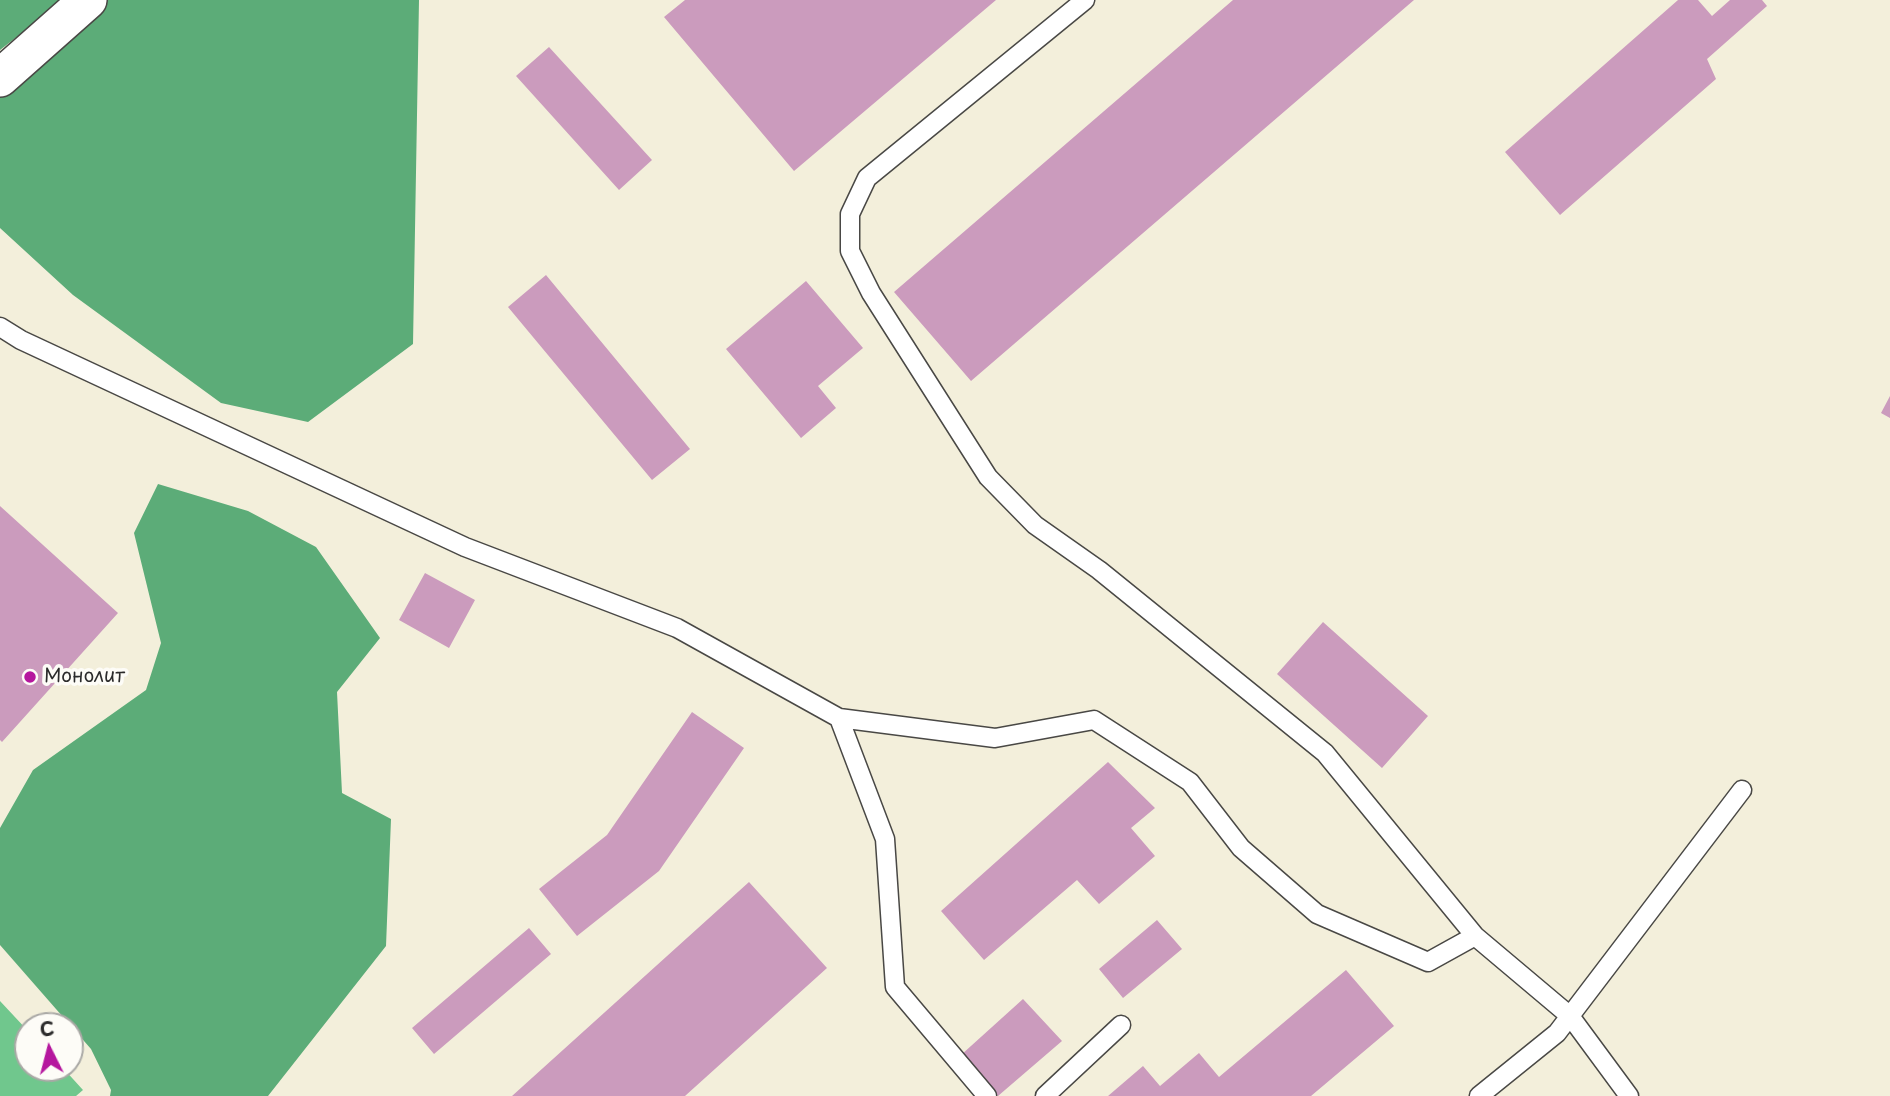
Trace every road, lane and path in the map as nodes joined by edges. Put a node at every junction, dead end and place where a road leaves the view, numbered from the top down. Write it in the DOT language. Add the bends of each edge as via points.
graph roads {
  1 [pos="88,0"];
  2 [pos="1085,0"];
  3 [pos="0,78"];
  4 [pos="0,327"];
  5 [pos="838,718"];
  6 [pos="1742,790"];
  7 [pos="1475,936"];
  8 [pos="1570,1016"];
  9 [pos="1121,1025"];
  10 [pos="987,1096"];
  11 [pos="1045,1096"];
  12 [pos="1479,1096"];
  13 [pos="1629,1096"];
  1 -- 3 [label="street"];
  2 -- 7 [label="lane" via="867,178 850,214 850,251 871,293 988,477 1035,524 1099,570 1325,753"];
  4 -- 5 [label="lane" via="465,547 677,628"];
  5 -- 7 [label="lane" via="995,738 1094,720 1190,782 1241,848 1317,915 1428,962"];
  5 -- 10 [label="lane" via="885,839 895,987"];
  6 -- 8 [label="lane"];
  7 -- 8 [label="lane"];
  8 -- 12 [label="lane" via="1557,1034"];
  8 -- 13 [label="lane"];
  9 -- 11 [label="lane"];
}
